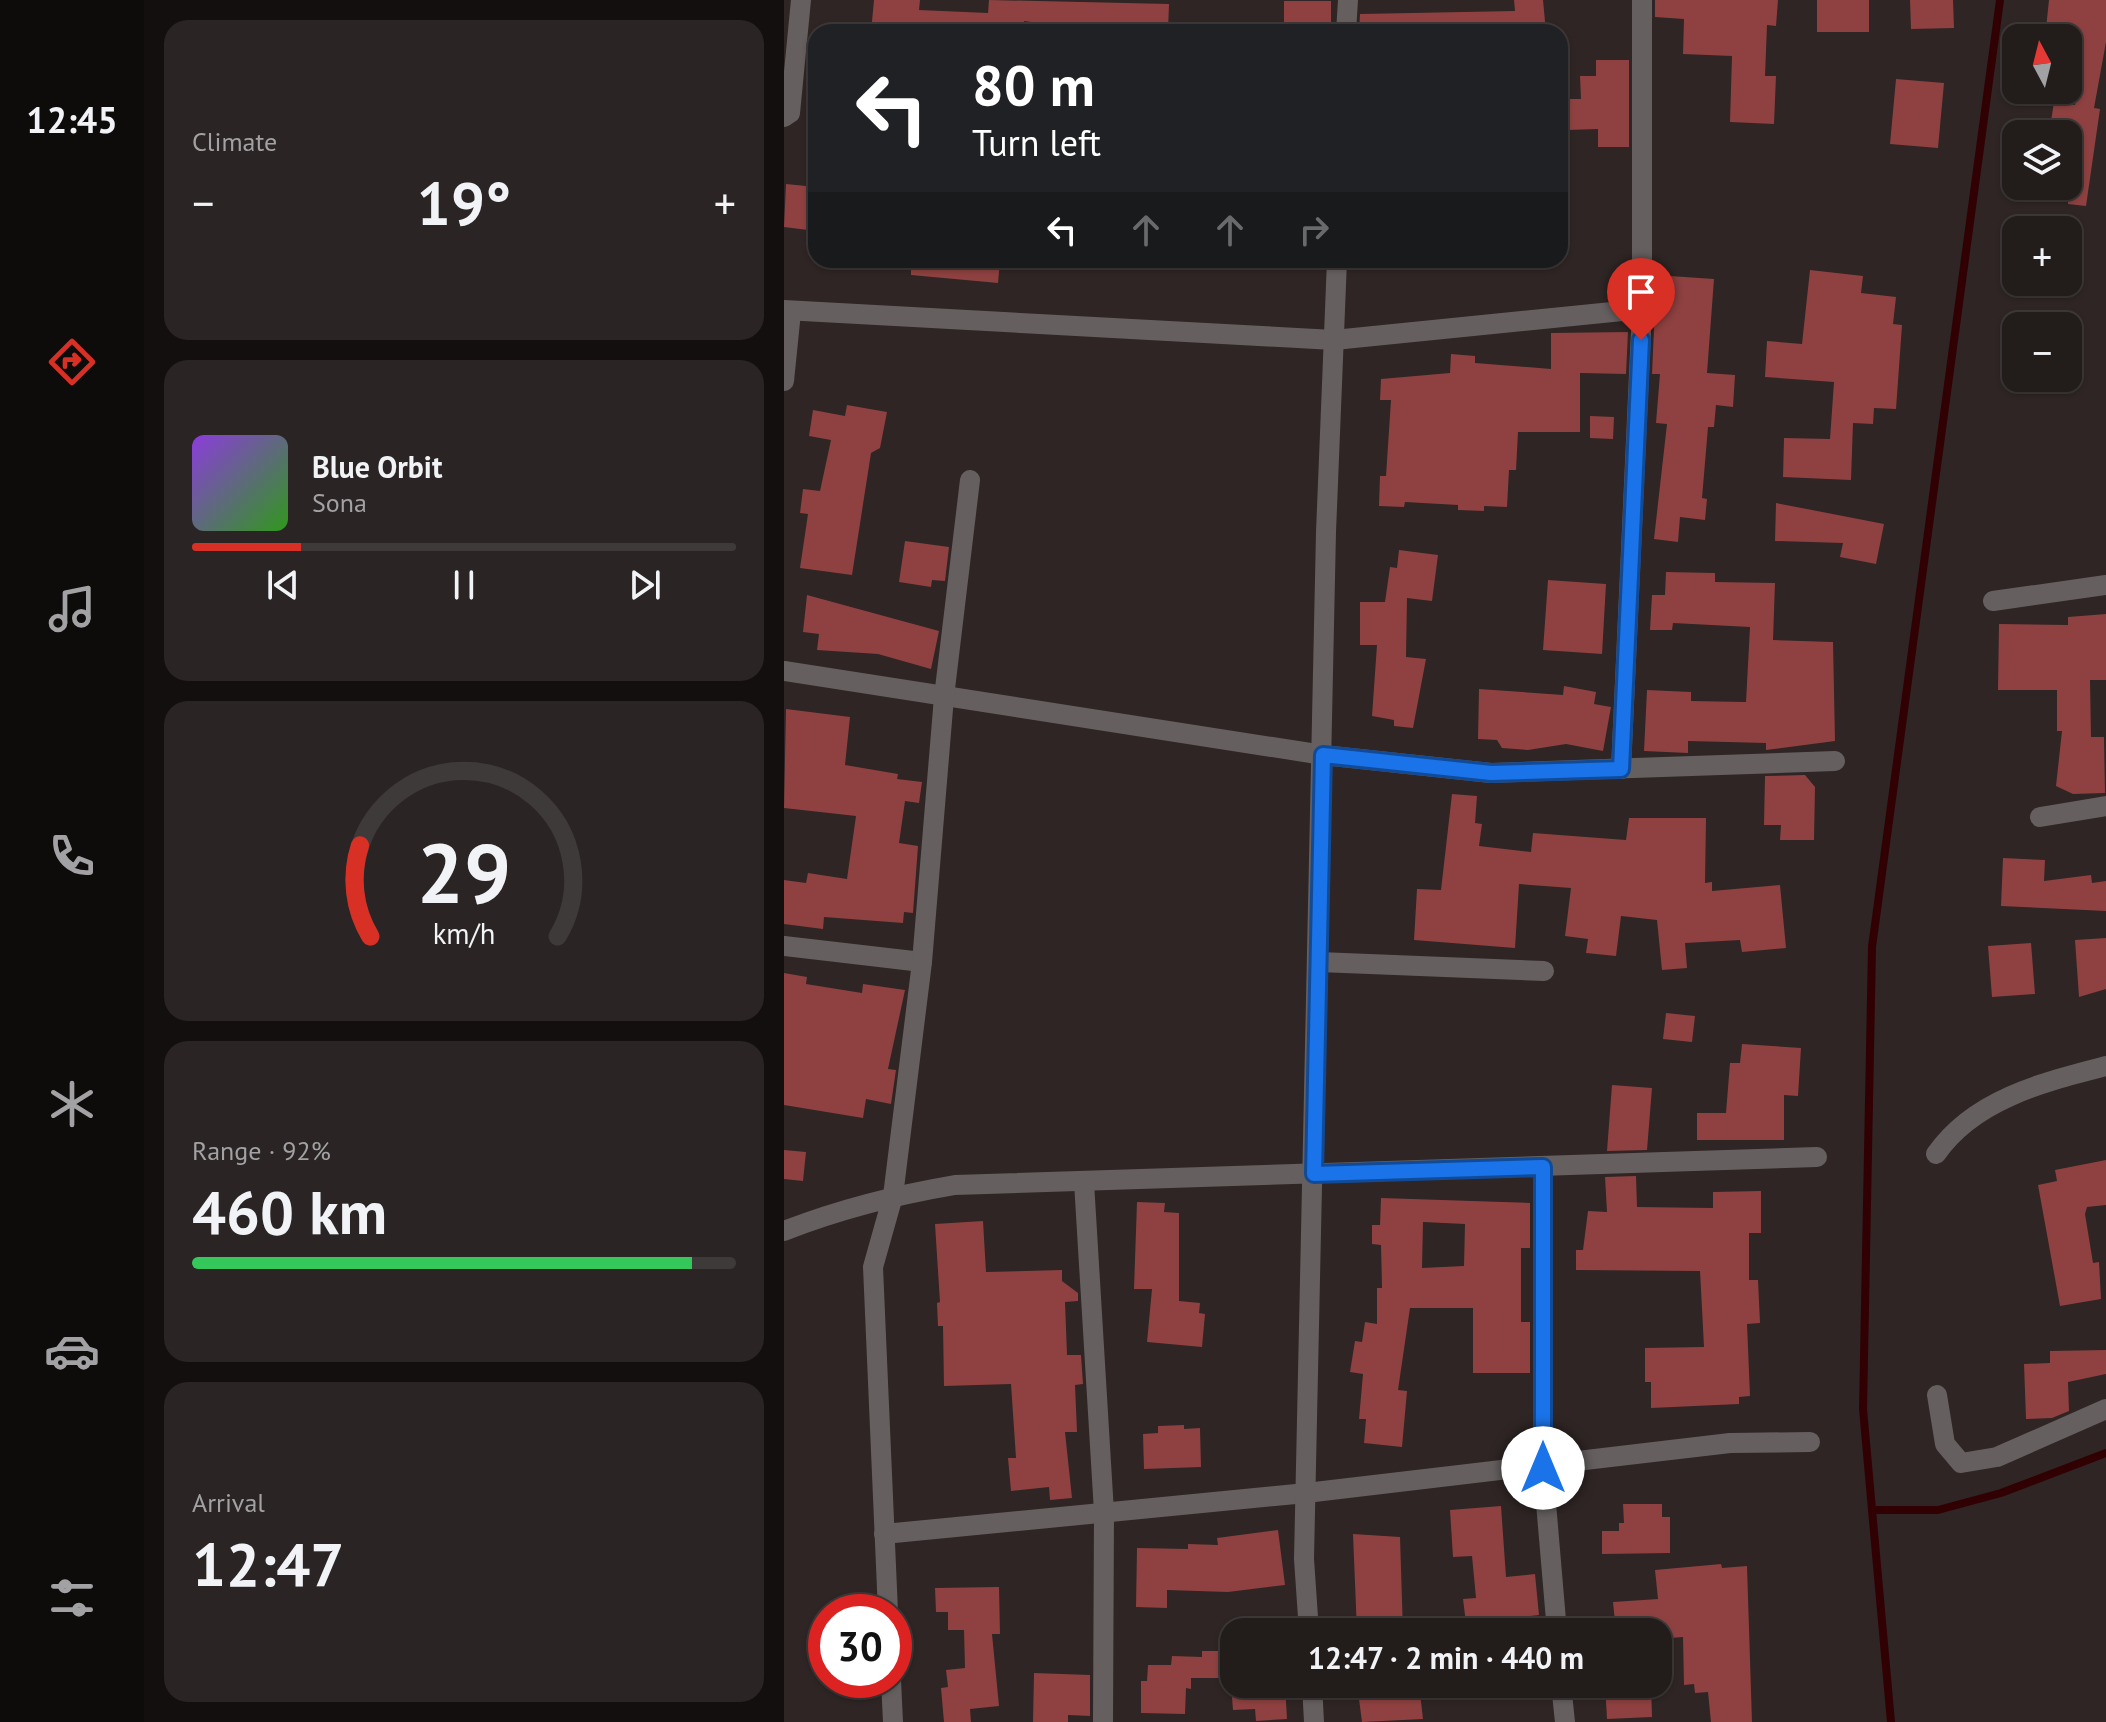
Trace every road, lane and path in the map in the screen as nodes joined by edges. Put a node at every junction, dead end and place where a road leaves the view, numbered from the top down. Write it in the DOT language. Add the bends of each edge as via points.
graph roads {
  1 [pos="801,0"];
  2 [pos="1348,0"];
  3 [pos="1642,0"];
  4 [pos="1346,24"];
  5 [pos="784,117"];
  6 [pos="1337,268"];
  7 [pos="1642,309"];
  8 [pos="788,311"];
  9 [pos="1334,340"];
  10 [pos="784,381"];
  11 [pos="970,480"];
  12 [pos="2106,585"];
  13 [pos="1993,601"];
  14 [pos="784,671"];
  15 [pos="944,697"];
  16 [pos="1323,755"];
  17 [pos="1835,761"];
  18 [pos="1621,769"];
  19 [pos="2106,806"];
  20 [pos="2040,817"];
  21 [pos="784,946"];
  22 [pos="922,962"];
  23 [pos="1319,962"];
  24 [pos="1544,971"];
  25 [pos="2106,1066"];
  26 [pos="1936,1154"];
  27 [pos="1817,1157"];
  28 [pos="1543,1167"];
  29 [pos="1314,1174"];
  30 [pos="1084,1182"];
  31 [pos="893,1196"];
  32 [pos="784,1231"];
  33 [pos="1937,1395"];
  34 [pos="2106,1409"];
  35 [pos="1810,1442"];
  36 [pos="1543,1468"];
  37 [pos="1306,1493"];
  38 [pos="1104,1512"];
  39 [pos="884,1534"];
  40 [pos="887,1594"];
  41 [pos="1308,1618"];
  42 [pos="1556,1618"];
  43 [pos="892,1698"];
  44 [pos="1313,1698"];
  45 [pos="1562,1698"];
  46 [pos="893,1722"];
  47 [pos="1103,1722"];
  48 [pos="1314,1722"];
  49 [pos="1565,1722"];
  1 -- 5 [label="street" via="790,113"];
  2 -- 4 [label="street"];
  3 -- 7 [label="street"];
  6 -- 9 [label="street"];
  7 -- 9 [label="street"];
  7 -- 18 [label="street"];
  8 -- 9 [label="street"];
  8 -- 10 [label="street"];
  9 -- 16 [label="street"];
  11 -- 15 [label="street"];
  12 -- 13 [label="street"];
  14 -- 15 [label="street"];
  15 -- 16 [label="street"];
  15 -- 22 [label="street"];
  16 -- 18 [label="street" via="1491,773"];
  16 -- 23 [label="street"];
  17 -- 18 [label="street"];
  19 -- 20 [label="street"];
  21 -- 22 [label="street"];
  22 -- 31 [label="street"];
  23 -- 24 [label="street"];
  23 -- 29 [label="street"];
  25 -- 26 [label="street" via="2021,1089 1950,1133"];
  27 -- 28 [label="street"];
  28 -- 29 [label="street"];
  28 -- 36 [label="street"];
  29 -- 30 [label="street"];
  29 -- 37 [label="street"];
  30 -- 31 [label="street" via="955,1185"];
  30 -- 38 [label="street"];
  31 -- 32 [label="street"];
  31 -- 39 [label="street" via="873,1267"];
  33 -- 34 [label="street" via="1945,1444 1961,1463 1997,1457"];
  35 -- 36 [label="street" via="1730,1443"];
  36 -- 37 [label="street"];
  36 -- 42 [label="street"];
  37 -- 38 [label="street"];
  37 -- 41 [label="street"];
  38 -- 39 [label="street"];
  38 -- 47 [label="street"];
  39 -- 40 [label="street"];
  43 -- 46 [label="street"];
  44 -- 48 [label="street"];
  45 -- 49 [label="street"];
}
